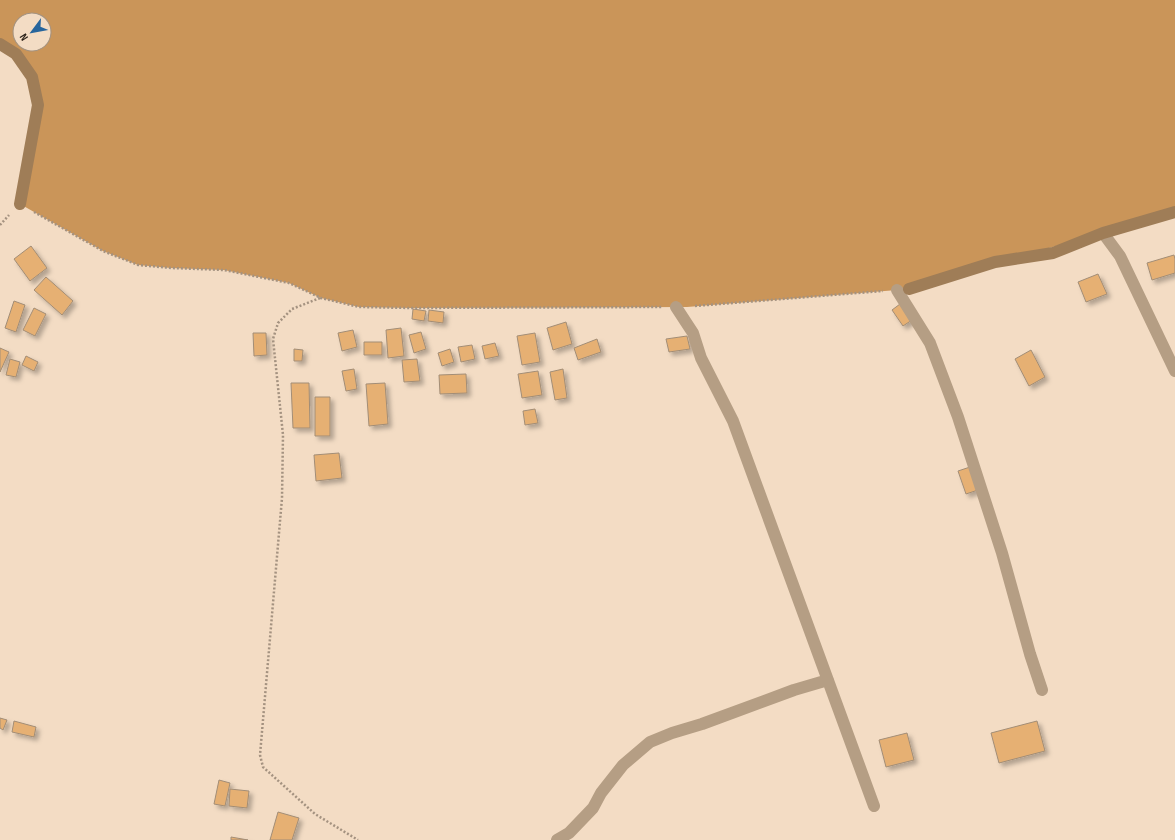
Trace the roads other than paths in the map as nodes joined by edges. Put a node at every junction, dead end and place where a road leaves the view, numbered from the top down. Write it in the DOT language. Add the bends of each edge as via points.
graph roads {
  1 [pos="0,44"];
  2 [pos="20,204"];
  3 [pos="1175,212"];
  4 [pos="1103,233"];
  5 [pos="903,289"];
  6 [pos="676,307"];
  7 [pos="1175,371"];
  8 [pos="828,680"];
  9 [pos="1042,690"];
  10 [pos="874,806"];
  11 [pos="557,840"];
  1 -- 2 [label="main road" via="16,54 32,77 38,105"];
  3 -- 4 [label="main road"];
  4 -- 5 [label="main road" via="1053,252 995,262"];
  4 -- 7 [label="street" via="1120,256"];
  5 -- 9 [label="street" via="930,342 958,417 1002,553"];
  6 -- 8 [label="street" via="693,333 701,358 733,421"];
  8 -- 10 [label="street"];
  8 -- 11 [label="street" via="650,742 623,766 601,793 593,808 569,833"];
}
